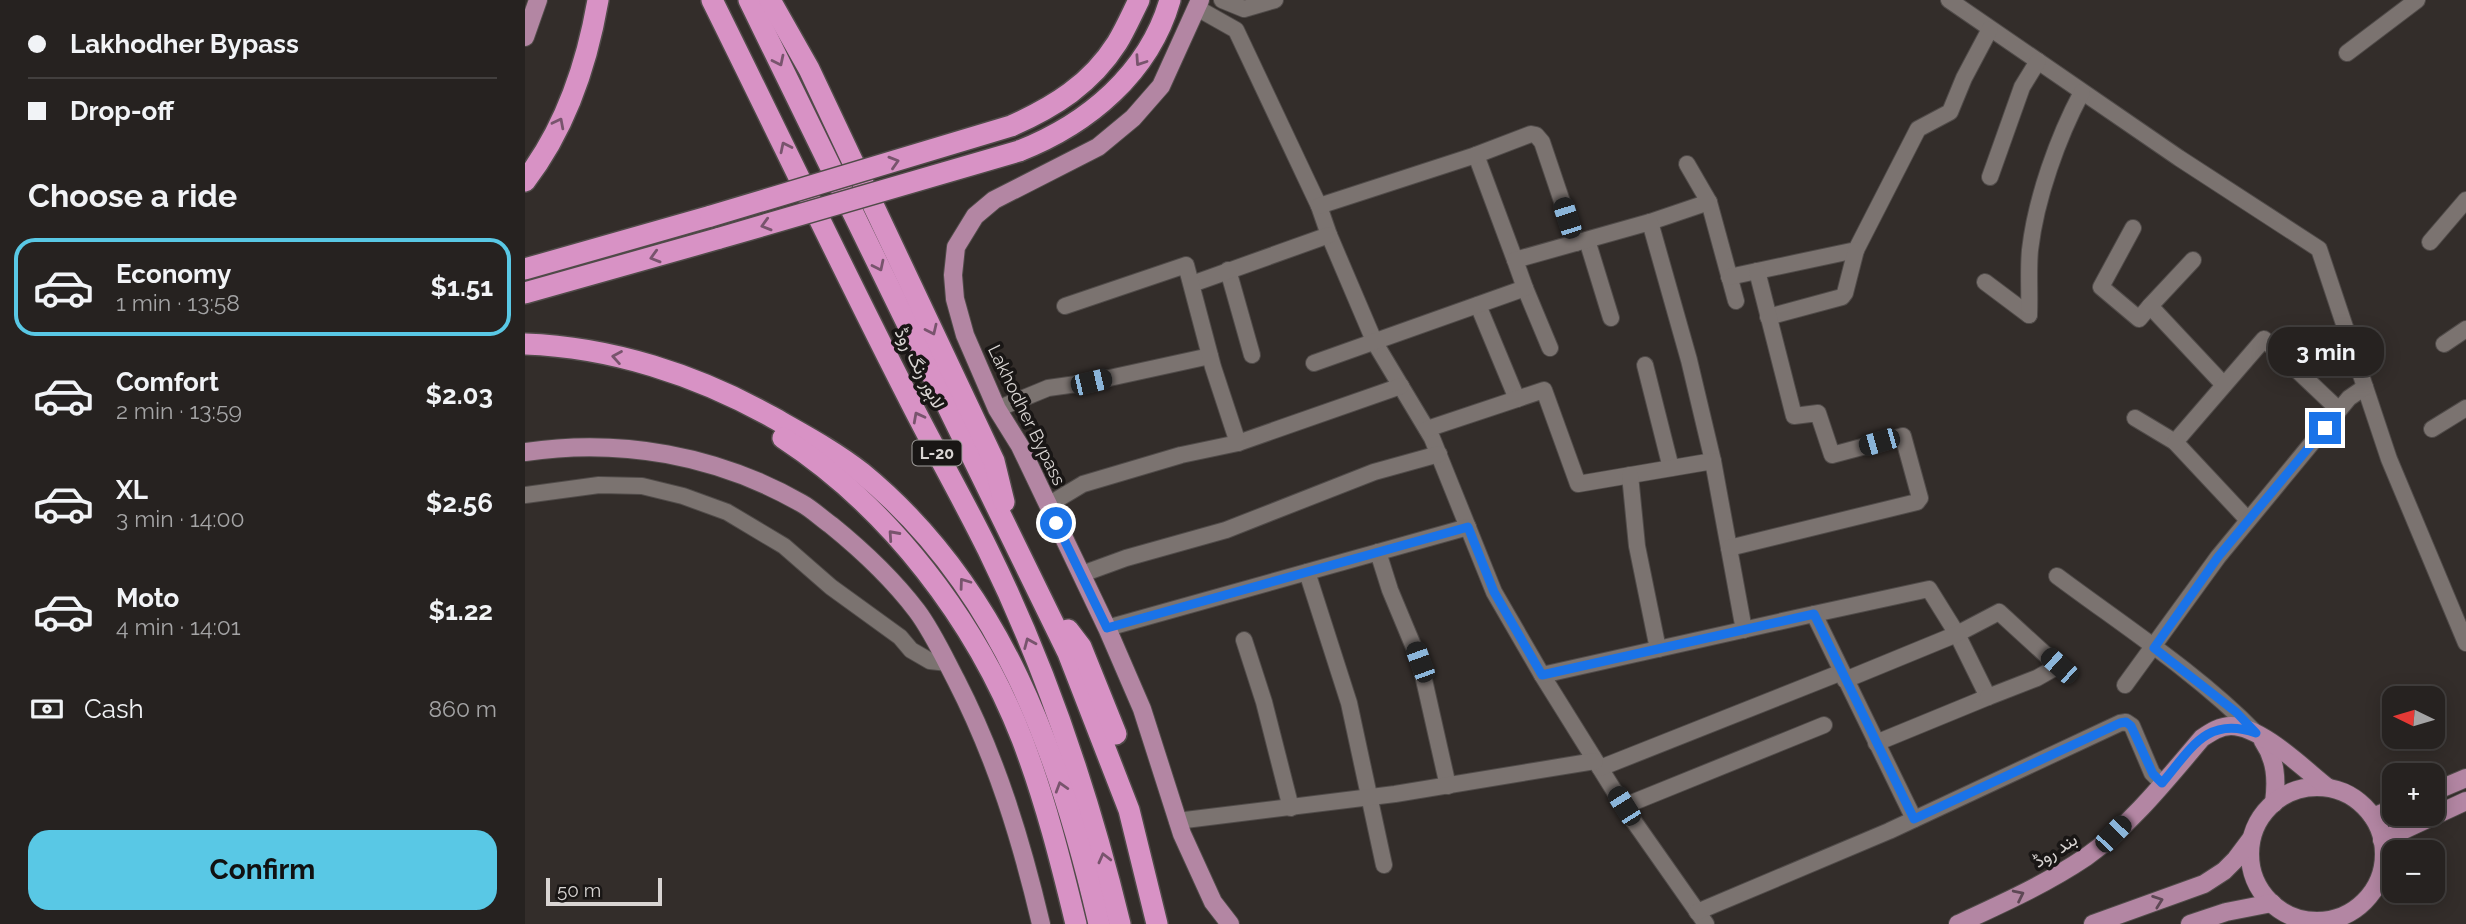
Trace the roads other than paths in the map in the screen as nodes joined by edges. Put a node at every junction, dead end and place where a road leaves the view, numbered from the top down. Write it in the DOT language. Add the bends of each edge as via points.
graph roads {
  1 [pos="538,0"];
  2 [pos="598,0"];
  3 [pos="712,0"];
  4 [pos="749,0"];
  5 [pos="770,0"];
  6 [pos="1139,0"];
  7 [pos="1170,0"];
  8 [pos="1222,0"];
  9 [pos="1275,0"];
  10 [pos="1948,0"];
  11 [pos="2417,0"];
  12 [pos="1199,4"];
  13 [pos="1990,29"];
  14 [pos="525,37"];
  15 [pos="2347,53"];
  16 [pos="2038,61"];
  17 [pos="2083,92"];
  18 [pos="1476,155"];
  19 [pos="1687,164"];
  20 [pos="1990,177"];
  21 [pos="525,181"];
  22 [pos="2466,200"];
  23 [pos="1709,202"];
  24 [pos="1319,206"];
  25 [pos="1650,222"];
  26 [pos="2133,228"];
  27 [pos="1329,236"];
  28 [pos="1581,241"];
  29 [pos="2430,242"];
  30 [pos="1856,250"];
  31 [pos="1515,260"];
  32 [pos="2193,260"];
  33 [pos="525,270"];
  34 [pos="1229,270"];
  35 [pos="1757,271"];
  36 [pos="1729,277"];
  37 [pos="1985,282"];
  38 [pos="1192,284"];
  39 [pos="1525,288"];
  40 [pos="525,293"];
  41 [pos="1736,301"];
  42 [pos="1479,305"];
  43 [pos="1066,306"];
  44 [pos="2150,306"];
  45 [pos="1767,317"];
  46 [pos="1611,318"];
  47 [pos="2466,329"];
  48 [pos="1375,343"];
  49 [pos="525,344"];
  50 [pos="2444,344"];
  51 [pos="1550,348"];
  52 [pos="1252,355"];
  53 [pos="1210,356"];
  54 [pos="1314,363"];
  55 [pos="1645,365"];
  56 [pos="667,371"];
  57 [pos="2224,385"];
  58 [pos="1401,386"];
  59 [pos="2365,387"];
  60 [pos="1517,399"];
  61 [pos="2466,408"];
  62 [pos="997,409"];
  63 [pos="2339,410"];
  64 [pos="2135,418"];
  65 [pos="1427,429"];
  66 [pos="2432,429"];
  67 [pos="2175,442"];
  68 [pos="1238,443"];
  69 [pos="525,452"];
  70 [pos="1439,454"];
  71 [pos="1713,461"];
  72 [pos="1671,468"];
  73 [pos="1630,475"];
  74 [pos="525,495"];
  75 [pos="1048,505"];
  76 [pos="2248,520"];
  77 [pos="1468,527"];
  78 [pos="1014,540"];
  79 [pos="1729,548"];
  80 [pos="1378,552"];
  81 [pos="1307,572"];
  82 [pos="1082,574"];
  83 [pos="2057,576"];
  84 [pos="1038,589"];
  85 [pos="1814,614"];
  86 [pos="1107,628"];
  87 [pos="1744,630"];
  88 [pos="1957,634"];
  89 [pos="1244,640"];
  90 [pos="2466,643"];
  91 [pos="2154,648"];
  92 [pos="1658,649"];
  93 [pos="948,663"];
  94 [pos="1542,675"];
  95 [pos="1844,676"];
  96 [pos="2126,685"];
  97 [pos="1988,697"];
  98 [pos="1824,725"];
  99 [pos="2256,733"];
  100 [pos="1876,743"];
  101 [pos="1597,765"];
  102 [pos="2466,778"];
  103 [pos="2162,783"];
  104 [pos="1448,786"];
  105 [pos="2327,787"];
  106 [pos="2445,787"];
  107 [pos="1370,797"];
  108 [pos="2466,801"];
  109 [pos="2274,803"];
  110 [pos="1624,806"];
  111 [pos="1290,808"];
  112 [pos="2382,813"];
  113 [pos="2373,817"];
  114 [pos="1914,819"];
  115 [pos="1177,821"];
  116 [pos="2251,839"];
  117 [pos="2382,840"];
  118 [pos="2382,862"];
  119 [pos="1384,865"];
  120 [pos="2272,903"];
  121 [pos="1701,918"];
  122 [pos="2346,920"];
  123 [pos="1041,924"];
  124 [pos="1076,924"];
  125 [pos="1099,924"];
  126 [pos="1120,924"];
  127 [pos="1157,924"];
  128 [pos="1171,924"];
  129 [pos="1230,924"];
  130 [pos="1958,924"];
  131 [pos="2093,924"];
  132 [pos="2190,924"];
  1 -- 14 [label="main road"];
  21 -- 2 [label="highway, one-way" via="561,122 585,60"];
  126 -- 3 [label="highway, لاہور رنگ روڈ / L-20, one-way" via="1072,757 989,551"];
  4 -- 78 [label="highway, لاہور رنگ روڈ / L-20, one-way"];
  5 -- 78 [label="highway, one-way" via="809,69 994,461"];
  33 -- 6 [label="highway, one-way, bridge" via="1011,126 1059,102 1085,81 1117,43"];
  7 -- 40 [label="highway, one-way, bridge" via="1151,45 1131,74 1109,97 1043,141"];
  8 -- 9 [label="street" via="1244,9"];
  10 -- 13 [label="street"];
  11 -- 15 [label="street"];
  12 -- 24 [label="street" via="1236,30"];
  12 -- 62 [label="main road, Lakhodher Bypass" via="1161,86 1133,118 1098,147 994,200 975,216 956,247 955,299"];
  13 -- 16 [label="street"];
  13 -- 30 [label="street" via="1950,112 1918,129"];
  16 -- 17 [label="street"];
  16 -- 20 [label="street" via="2022,87"];
  17 -- 37 [label="street" via="2067,120 2040,205 2030,251 2029,315"];
  17 -- 59 [label="street" via="2319,248"];
  18 -- 24 [label="street"];
  18 -- 28 [label="street" via="1536,135"];
  18 -- 31 [label="street"];
  19 -- 23 [label="street"];
  22 -- 29 [label="street"];
  23 -- 25 [label="street"];
  23 -- 36 [label="street"];
  24 -- 27 [label="street"];
  25 -- 28 [label="street"];
  25 -- 71 [label="street"];
  26 -- 44 [label="street" via="2101,287 2139,319"];
  27 -- 34 [label="street"];
  27 -- 48 [label="street"];
  28 -- 31 [label="street"];
  28 -- 46 [label="street"];
  30 -- 35 [label="street"];
  30 -- 45 [label="street" via="1842,297"];
  31 -- 39 [label="street"];
  32 -- 44 [label="street"];
  34 -- 38 [label="street"];
  34 -- 52 [label="street"];
  35 -- 36 [label="street"];
  35 -- 45 [label="street"];
  36 -- 41 [label="street"];
  38 -- 43 [label="street" via="1186,265"];
  38 -- 53 [label="street"];
  39 -- 42 [label="street"];
  39 -- 51 [label="street"];
  42 -- 48 [label="street"];
  42 -- 60 [label="street"];
  44 -- 57 [label="street"];
  45 -- 79 [label="street" via="1794,416 1818,413 1832,455 1903,436 1920,498"];
  47 -- 50 [label="street"];
  48 -- 54 [label="street"];
  48 -- 58 [label="street"];
  56 -- 49 [label="highway, one-way" via="559,345"];
  53 -- 62 [label="street" via="1048,388"];
  53 -- 68 [label="street"];
  55 -- 72 [label="street"];
  124 -- 56 [label="highway, one-way" via="1023,740 987,665 933,581 870,509 802,450"];
  125 -- 56 [label="highway, one-way" via="1059,779 1026,694 992,626 943,553 886,494 821,445 710,385"];
  57 -- 63 [label="street" via="2264,339"];
  57 -- 67 [label="street"];
  58 -- 65 [label="street"];
  58 -- 68 [label="street"];
  59 -- 63 [label="street"];
  59 -- 90 [label="street" via="2389,459"];
  60 -- 65 [label="street"];
  60 -- 73 [label="street" via="1544,390 1578,484"];
  61 -- 66 [label="street"];
  62 -- 75 [label="main road, Lakhodher Bypass"];
  63 -- 76 [label="street"];
  64 -- 67 [label="street"];
  65 -- 70 [label="street"];
  67 -- 76 [label="street"];
  68 -- 75 [label="street" via="1083,484"];
  69 -- 93 [label="main road" via="584,447 656,452 727,469 803,503 888,575 918,612"];
  70 -- 77 [label="street"];
  70 -- 82 [label="street" via="1374,472 1226,530"];
  71 -- 72 [label="street"];
  71 -- 79 [label="street"];
  72 -- 73 [label="street"];
  73 -- 92 [label="street" via="1637,546"];
  74 -- 93 [label="street" via="599,485 642,486 727,512 784,545 911,650 930,661"];
  75 -- 82 [label="main road, Lakhodher Bypass"];
  76 -- 91 [label="street"];
  77 -- 80 [label="street"];
  77 -- 94 [label="street" via="1494,592"];
  78 -- 84 [label="highway, لاہور رنگ روڈ / L-20"];
  79 -- 87 [label="street"];
  80 -- 81 [label="street"];
  80 -- 104 [label="street" via="1420,662"];
  81 -- 86 [label="street"];
  81 -- 107 [label="street" via="1349,703"];
  82 -- 86 [label="main road, Lakhodher Bypass"];
  83 -- 91 [label="street"];
  84 -- 127 [label="highway, لاہور رنگ روڈ / L-20" via="1129,810"];
  84 -- 128 [label="highway" via="1081,647 1096,680 1146,824"];
  85 -- 87 [label="street"];
  85 -- 88 [label="street" via="1929,589"];
  85 -- 95 [label="street"];
  86 -- 115 [label="main road, Lakhodher Bypass" via="1142,709"];
  87 -- 92 [label="street"];
  88 -- 95 [label="street"];
  88 -- 97 [label="street"];
  88 -- 97 [label="street" via="1999,612 2059,666"];
  89 -- 111 [label="street"];
  91 -- 96 [label="street"];
  91 -- 99 [label="street"];
  92 -- 94 [label="street"];
  93 -- 123 [label="main road" via="992,758 1014,820"];
  94 -- 101 [label="street"];
  95 -- 100 [label="street"];
  95 -- 101 [label="street"];
  97 -- 100 [label="street"];
  98 -- 110 [label="street"];
  99 -- 103 [label="main road, بند روڈ" via="2230,726 2212,732 2201,738"];
  99 -- 105 [label="main road"];
  99 -- 109 [label="main road" via="2272,758"];
  100 -- 114 [label="street"];
  101 -- 104 [label="street"];
  101 -- 110 [label="street"];
  102 -- 106 [label="main road"];
  103 -- 114 [label="street" via="2126,722"];
  130 -- 103 [label="main road, بند روڈ, one-way" via="2024,893 2088,855"];
  104 -- 107 [label="street"];
  105 -- 109 [label="main road" via="2299,789"];
  105 -- 113 [label="main road" via="2361,803"];
  107 -- 111 [label="street"];
  107 -- 119 [label="street"];
  108 -- 117 [label="main road"];
  109 -- 116 [label="main road"];
  110 -- 121 [label="street"];
  111 -- 115 [label="street"];
  112 -- 113 [label="main road"];
  113 -- 117 [label="main road"];
  114 -- 121 [label="street"];
  115 -- 129 [label="main road, Lakhodher Bypass" via="1213,902"];
  116 -- 120 [label="main road" via="2253,874"];
  131 -- 116 [label="main road, one-way" via="2204,884 2230,866"];
  118 -- 122 [label="main road" via="2376,884"];
  120 -- 122 [label="main road" via="2299,918"];
  120 -- 132 [label="main road"];
}
